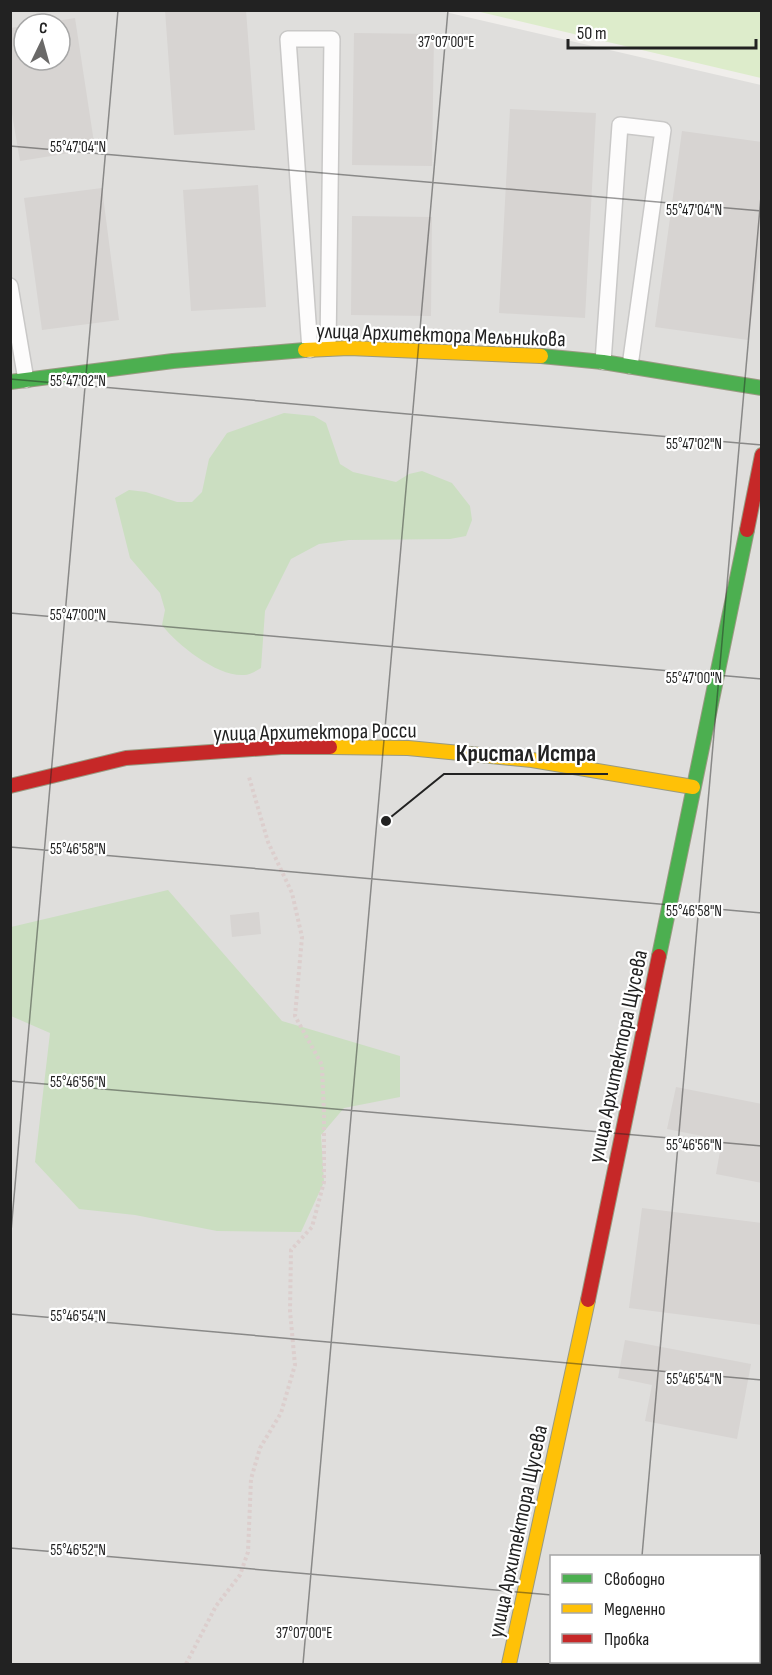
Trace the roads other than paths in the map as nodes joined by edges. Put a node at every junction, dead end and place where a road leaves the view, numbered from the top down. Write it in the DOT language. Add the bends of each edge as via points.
graph roads {
  1 [pos="10,286"];
  2 [pos="328,348"];
  3 [pos="310,350"];
  4 [pos="603,362"];
  5 [pos="630,366"];
  6 [pos="26,380"];
  7 [pos="10,382"];
  8 [pos="762,388"];
  9 [pos="762,455"];
  10 [pos="10,786"];
  11 [pos="693,788"];
  12 [pos="509,1665"];
  1 -- 6 [label="lane"];
  2 -- 3 [label="street, улица Архитектора Мельникова"];
  2 -- 3 [label="lane" via="332,39 288,39"];
  2 -- 4 [label="street, улица Архитектора Мельникова"];
  3 -- 6 [label="street, улица Архитектора Мельникова" via="172,361"];
  4 -- 5 [label="street, улица Архитектора Мельникова"];
  4 -- 5 [label="lane" via="620,125 663,130"];
  5 -- 8 [label="street, улица Архитектора Мельникова"];
  6 -- 7 [label="street, улица Архитектора Мельникова"];
  9 -- 11 [label="street, улица Архитектора Щусева"];
  10 -- 11 [label="street, улица Архитектора Росси" via="126,759 281,747 408,748 532,760"];
  11 -- 12 [label="street, улица Архитектора Щусева"];
}
